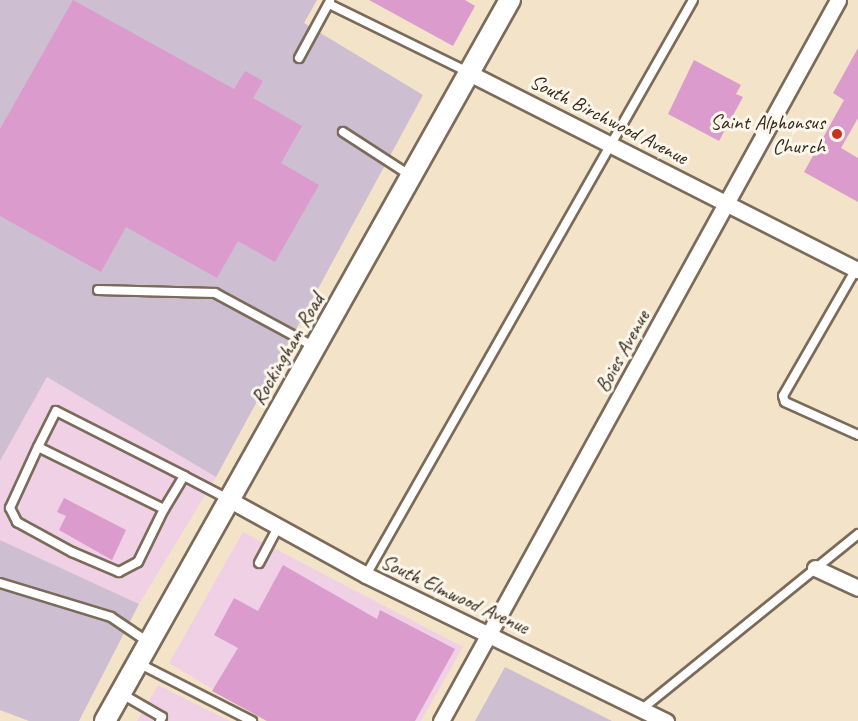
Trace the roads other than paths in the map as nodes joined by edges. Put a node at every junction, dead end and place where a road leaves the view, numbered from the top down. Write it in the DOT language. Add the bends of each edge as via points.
graph roads {
  1 [pos="510,0"];
  2 [pos="693,0"];
  3 [pos="838,0"];
  4 [pos="330,2"];
  5 [pos="299,58"];
  6 [pos="469,73"];
  7 [pos="343,132"];
  8 [pos="611,144"];
  9 [pos="412,177"];
  10 [pos="728,203"];
  11 [pos="857,270"];
  12 [pos="98,290"];
  13 [pos="316,348"];
  14 [pos="858,435"];
  15 [pos="38,447"];
  16 [pos="183,476"];
  17 [pos="228,499"];
  18 [pos="164,509"];
  19 [pos="278,528"];
  20 [pos="858,534"];
  21 [pos="259,563"];
  22 [pos="815,568"];
  23 [pos="366,575"];
  24 [pos="0,583"];
  25 [pos="858,588"];
  26 [pos="490,633"];
  27 [pos="149,642"];
  28 [pos="138,663"];
  29 [pos="121,693"];
  30 [pos="642,709"];
  31 [pos="105,721"];
  32 [pos="160,721"];
  33 [pos="252,721"];
  34 [pos="441,721"];
  35 [pos="666,721"];
  1 -- 6 [label="street, Rockingham Road"];
  2 -- 8 [label="lane"];
  3 -- 10 [label="street, Boies Avenue"];
  4 -- 5 [label="lane"];
  4 -- 6 [label="lane"];
  6 -- 8 [label="street, South Birchwood Avenue"];
  6 -- 9 [label="street, Rockingham Road"];
  7 -- 9 [label="lane"];
  8 -- 10 [label="street, South Birchwood Avenue"];
  8 -- 23 [label="lane"];
  9 -- 13 [label="street, Rockingham Road"];
  10 -- 11 [label="street, South Birchwood Avenue"];
  10 -- 26 [label="street, Boies Avenue"];
  11 -- 14 [label="lane" via="783,396 785,402"];
  12 -- 13 [label="lane" via="215,293"];
  13 -- 17 [label="street, Rockingham Road"];
  15 -- 16 [label="lane" via="56,411"];
  15 -- 18 [label="lane"];
  15 -- 18 [label="lane" via="9,508 17,522 72,552 118,572 138,562"];
  16 -- 17 [label="lane"];
  16 -- 18 [label="lane"];
  17 -- 19 [label="street, South Elmwood Avenue"];
  17 -- 27 [label="street, Rockingham Road"];
  19 -- 21 [label="lane"];
  19 -- 23 [label="street, South Elmwood Avenue"];
  20 -- 22 [label="lane"];
  22 -- 25 [label="street"];
  22 -- 30 [label="lane"];
  23 -- 26 [label="street, South Elmwood Avenue"];
  24 -- 27 [label="lane" via="111,617"];
  26 -- 30 [label="street, South Elmwood Avenue"];
  26 -- 34 [label="street, Boies Avenue"];
  27 -- 28 [label="street, Rockingham Road"];
  28 -- 29 [label="street, Rockingham Road"];
  28 -- 33 [label="lane"];
  29 -- 31 [label="street, Rockingham Road"];
  29 -- 32 [label="lane" via="162,717"];
  30 -- 35 [label="street, South Elmwood Avenue"];
}
